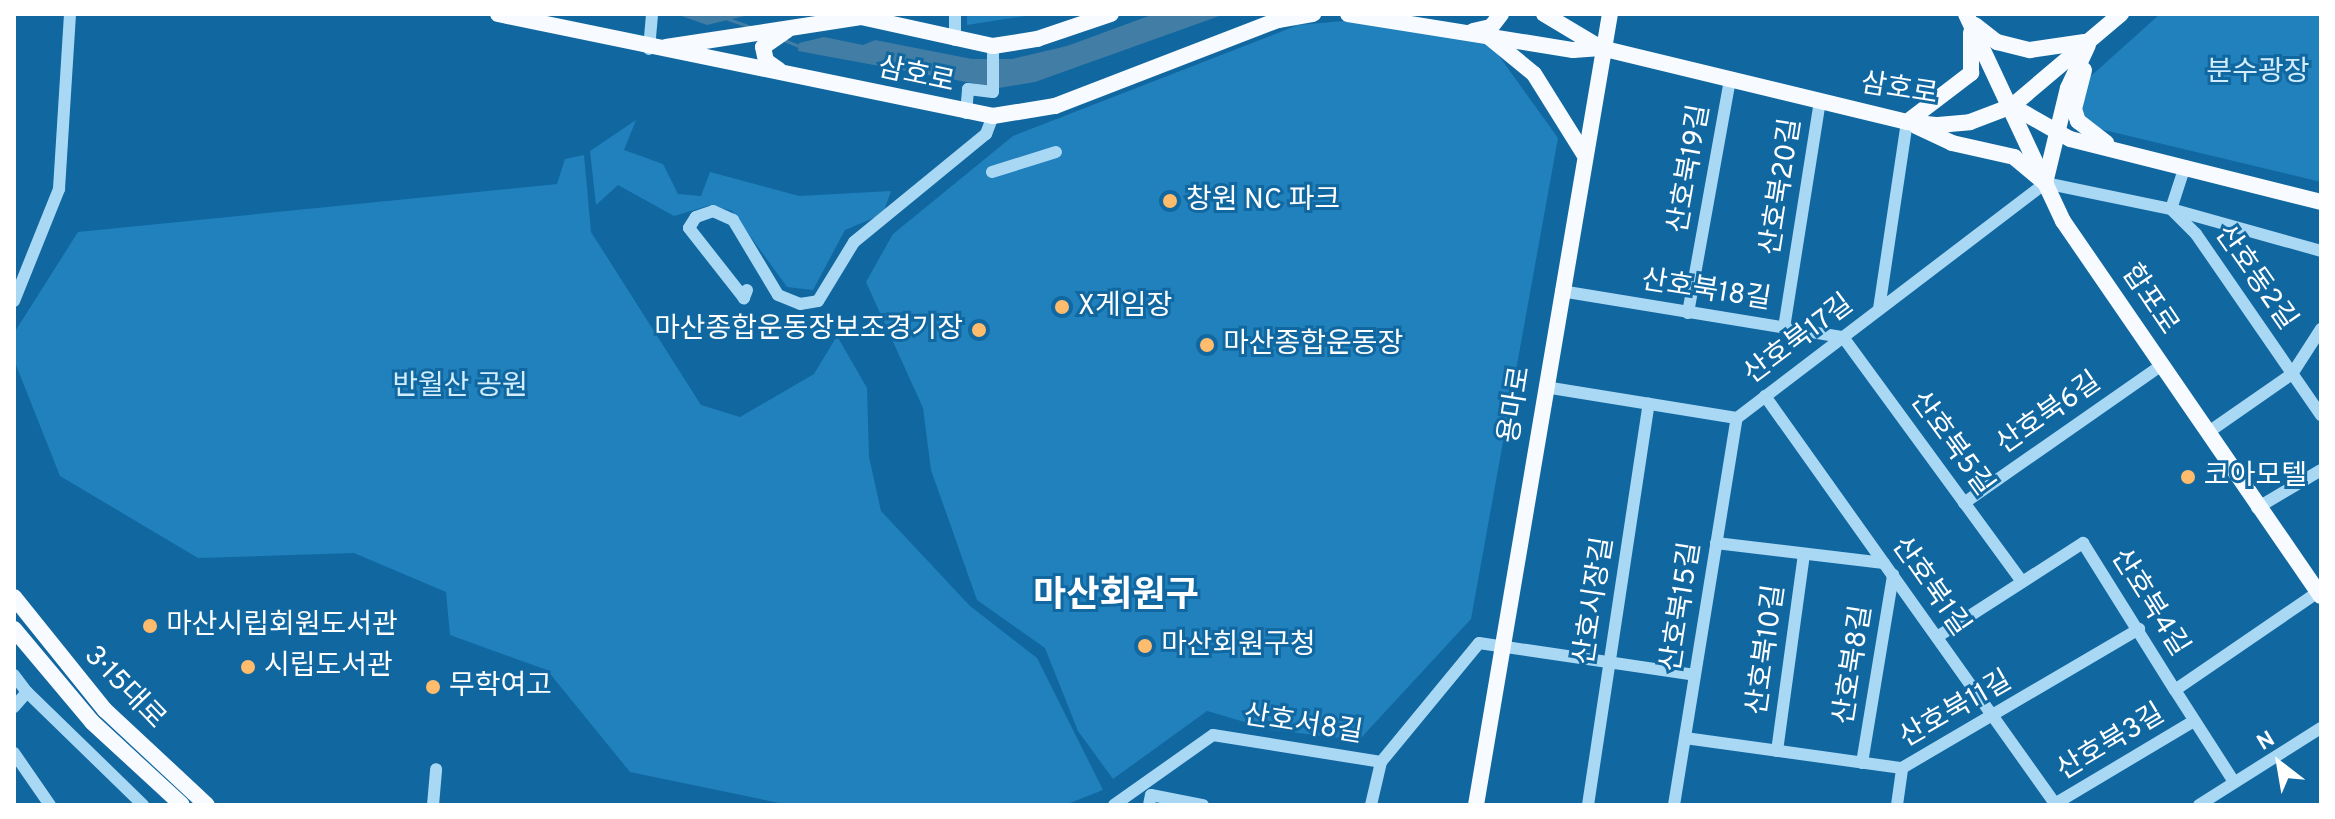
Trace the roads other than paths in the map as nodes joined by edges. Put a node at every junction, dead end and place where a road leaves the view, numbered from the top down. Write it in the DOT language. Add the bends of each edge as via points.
graph roads {
  1 [pos="70,14"];
  2 [pos="498,14"];
  3 [pos="652,14"];
  4 [pos="842,14"];
  5 [pos="955,14"];
  6 [pos="1111,14"];
  7 [pos="1313,14"];
  8 [pos="1348,14"];
  9 [pos="1501,14"];
  10 [pos="1544,14"];
  11 [pos="1610,14"];
  12 [pos="2121,14"];
  13 [pos="861,17"];
  14 [pos="1968,18"];
  15 [pos="811,21"];
  16 [pos="1467,32"];
  17 [pos="1488,36"];
  18 [pos="955,40"];
  19 [pos="2090,41"];
  20 [pos="1601,48"];
  21 [pos="649,49"];
  22 [pos="993,51"];
  23 [pos="791,75"];
  24 [pos="1730,80"];
  25 [pos="1820,101"];
  26 [pos="2012,106"];
  27 [pos="966,113"];
  28 [pos="993,116"];
  29 [pos="1907,122"];
  30 [pos="2056,131"];
  31 [pos="1056,152"];
  32 [pos="2130,153"];
  33 [pos="1584,154"];
  34 [pos="2185,166"];
  35 [pos="992,172"];
  36 [pos="2045,183"];
  37 [pos="2321,202"];
  38 [pos="2171,209"];
  39 [pos="2321,251"];
  40 [pos="747,290"];
  41 [pos="1561,291"];
  42 [pos="14,301"];
  43 [pos="1879,309"];
  44 [pos="1688,313"];
  45 [pos="1784,328"];
  46 [pos="2321,329"];
  47 [pos="1843,337"];
  48 [pos="2162,365"];
  49 [pos="2292,374"];
  50 [pos="1545,387"];
  51 [pos="1765,396"];
  52 [pos="1649,404"];
  53 [pos="2321,415"];
  54 [pos="1737,418"];
  55 [pos="2210,431"];
  56 [pos="2321,470"];
  57 [pos="1964,503"];
  58 [pos="2257,508"];
  59 [pos="1716,543"];
  60 [pos="1804,555"];
  61 [pos="1884,563"];
  62 [pos="1893,575"];
  63 [pos="2020,579"];
  64 [pos="2320,594"];
  65 [pos="14,597"];
  66 [pos="14,629"];
  67 [pos="2139,629"];
  68 [pos="1937,637"];
  69 [pos="1503,645"];
  70 [pos="1610,662"];
  71 [pos="14,675"];
  72 [pos="1695,675"];
  73 [pos="2175,690"];
  74 [pos="27,692"];
  75 [pos="14,707"];
  76 [pos="1994,717"];
  77 [pos="2194,721"];
  78 [pos="2321,728"];
  79 [pos="1685,738"];
  80 [pos="1777,751"];
  81 [pos="14,753"];
  82 [pos="1381,762"];
  83 [pos="1862,763"];
  84 [pos="1902,768"];
  85 [pos="436,769"];
  86 [pos="2234,782"];
  87 [pos="1137,788"];
  88 [pos="1150,800"];
  89 [pos="49,805"];
  90 [pos="143,805"];
  91 [pos="182,805"];
  92 [pos="207,805"];
  93 [pos="433,805"];
  94 [pos="1114,805"];
  95 [pos="1203,805"];
  96 [pos="1371,805"];
  97 [pos="1476,805"];
  98 [pos="1588,805"];
  99 [pos="1674,805"];
  100 [pos="1897,805"];
  101 [pos="2055,805"];
  102 [pos="2199,805"];
  1 -- 42 [label="street" via="59,189"];
  2 -- 21 [label="main road, 삼호로"];
  3 -- 21 [label="street"];
  4 -- 13 [label="street"];
  5 -- 18 [label="street"];
  6 -- 22 [label="main road, 삼호로"];
  7 -- 28 [label="main road, 삼호로" via="1278,20 1055,106"];
  8 -- 16 [label="main road, 삼호로"];
  9 -- 16 [label="main road" via="1491,27"];
  10 -- 20 [label="main road, 삼호로"];
  11 -- 20 [label="main road, 용마로"];
  12 -- 19 [label="main road, 삼호로"];
  13 -- 15 [label="main road, 삼호로"];
  13 -- 18 [label="main road, 삼호로"];
  14 -- 19 [label="main road" via="1997,42 2030,50"];
  14 -- 26 [label="main road, 합포로"];
  14 -- 29 [label="main road" via="1971,73"];
  15 -- 21 [label="main road"];
  15 -- 23 [label="main road" via="776,34 763,47 773,68"];
  16 -- 17 [label="main road, 삼호로"];
  17 -- 20 [label="main road, 삼호로" via="1573,50"];
  17 -- 33 [label="main road" via="1534,74"];
  18 -- 22 [label="main road, 삼호로"];
  19 -- 26 [label="main road, 삼호로"];
  19 -- 30 [label="main road"];
  19 -- 32 [label="main road" via="2074,109 2078,121 2098,139"];
  20 -- 24 [label="main road, 삼호로"];
  20 -- 33 [label="main road, 용마로"];
  21 -- 23 [label="main road, 삼호로"];
  22 -- 27 [label="street" via="993,92 968,89"];
  23 -- 27 [label="main road, 삼호로"];
  24 -- 25 [label="main road, 삼호로"];
  24 -- 44 [label="street, 산호북19길"];
  25 -- 29 [label="main road, 삼호로"];
  25 -- 45 [label="street, 산호북20길"];
  26 -- 29 [label="main road, 삼호로" via="1970,122"];
  26 -- 30 [label="main road"];
  26 -- 36 [label="main road, 합포로"];
  27 -- 28 [label="main road, 삼호로"];
  28 -- 40 [label="street" via="986,134 854,242 818,301 800,304 778,295 733,220 713,211 696,217 689,228 744,298"];
  29 -- 36 [label="main road" via="1952,143 2014,157"];
  29 -- 43 [label="street"];
  30 -- 32 [label="main road"];
  30 -- 36 [label="main road"];
  31 -- 35 [label="street"];
  32 -- 34 [label="main road"];
  33 -- 41 [label="main road, 용마로"];
  34 -- 37 [label="main road"];
  34 -- 38 [label="street"];
  36 -- 38 [label="street"];
  36 -- 43 [label="street, 산호북17길"];
  36 -- 48 [label="main road, 합포로" via="2063,221"];
  38 -- 39 [label="street"];
  38 -- 49 [label="street, 산호동2길" via="2196,234"];
  41 -- 44 [label="street, 산호북18길"];
  41 -- 50 [label="main road, 용마로"];
  43 -- 47 [label="street, 산호북17길"];
  44 -- 45 [label="street, 산호북18길"];
  45 -- 47 [label="street, 산호북18길"];
  46 -- 49 [label="street"];
  47 -- 51 [label="street, 산호북17길"];
  47 -- 57 [label="street, 산호북5길"];
  48 -- 55 [label="main road, 합포로"];
  48 -- 57 [label="street, 산호북6길"];
  49 -- 53 [label="street, 산호동2길"];
  49 -- 55 [label="street"];
  50 -- 52 [label="street, 산호북17길"];
  50 -- 69 [label="main road, 용마로"];
  51 -- 54 [label="street, 산호북17길"];
  51 -- 61 [label="street, 산호북1길"];
  52 -- 54 [label="street, 산호북17길"];
  52 -- 70 [label="street, 산호시장길"];
  54 -- 59 [label="street, 산호북15길"];
  55 -- 58 [label="main road, 합포로"];
  56 -- 58 [label="street"];
  57 -- 63 [label="street, 산호북5길"];
  58 -- 64 [label="main road, 합포로"];
  59 -- 60 [label="street"];
  59 -- 72 [label="street, 산호북15길"];
  60 -- 61 [label="street"];
  60 -- 80 [label="street, 산호북10길"];
  61 -- 62 [label="street, 산호북1길"];
  62 -- 68 [label="street, 산호북1길"];
  62 -- 83 [label="street, 산호북8길"];
  63 -- 67 [label="street, 산호북4길" via="2083,543"];
  63 -- 68 [label="street, 산호북4길"];
  64 -- 73 [label="street, 산호북4길"];
  65 -- 92 [label="main road, 3·15대로" via="105,710"];
  66 -- 91 [label="main road, 3·15대로" via="92,722"];
  67 -- 73 [label="street, 산호북4길"];
  67 -- 76 [label="street, 산호북11길"];
  68 -- 76 [label="street, 산호북1길"];
  69 -- 70 [label="street"];
  69 -- 82 [label="street" via="1479,643"];
  69 -- 97 [label="main road, 용마로"];
  70 -- 72 [label="street"];
  70 -- 98 [label="street, 산호시장길"];
  71 -- 74 [label="street"];
  72 -- 79 [label="street, 산호북15길"];
  73 -- 77 [label="street"];
  74 -- 75 [label="street"];
  74 -- 90 [label="street"];
  76 -- 84 [label="street, 산호북11길"];
  76 -- 101 [label="street, 산호북1길"];
  77 -- 86 [label="street"];
  77 -- 101 [label="street, 산호북3길"];
  78 -- 86 [label="street"];
  79 -- 80 [label="street, 산호북11길"];
  79 -- 99 [label="street, 산호북15길"];
  80 -- 83 [label="street, 산호북11길"];
  81 -- 89 [label="street"];
  82 -- 87 [label="street, 산호서8길" via="1213,735"];
  82 -- 96 [label="street"];
  83 -- 84 [label="street, 산호북11길"];
  84 -- 100 [label="street"];
  85 -- 93 [label="street"];
  86 -- 102 [label="street"];
  87 -- 88 [label="street"];
  87 -- 94 [label="street, 산호서8길"];
  88 -- 95 [label="street"];
}
